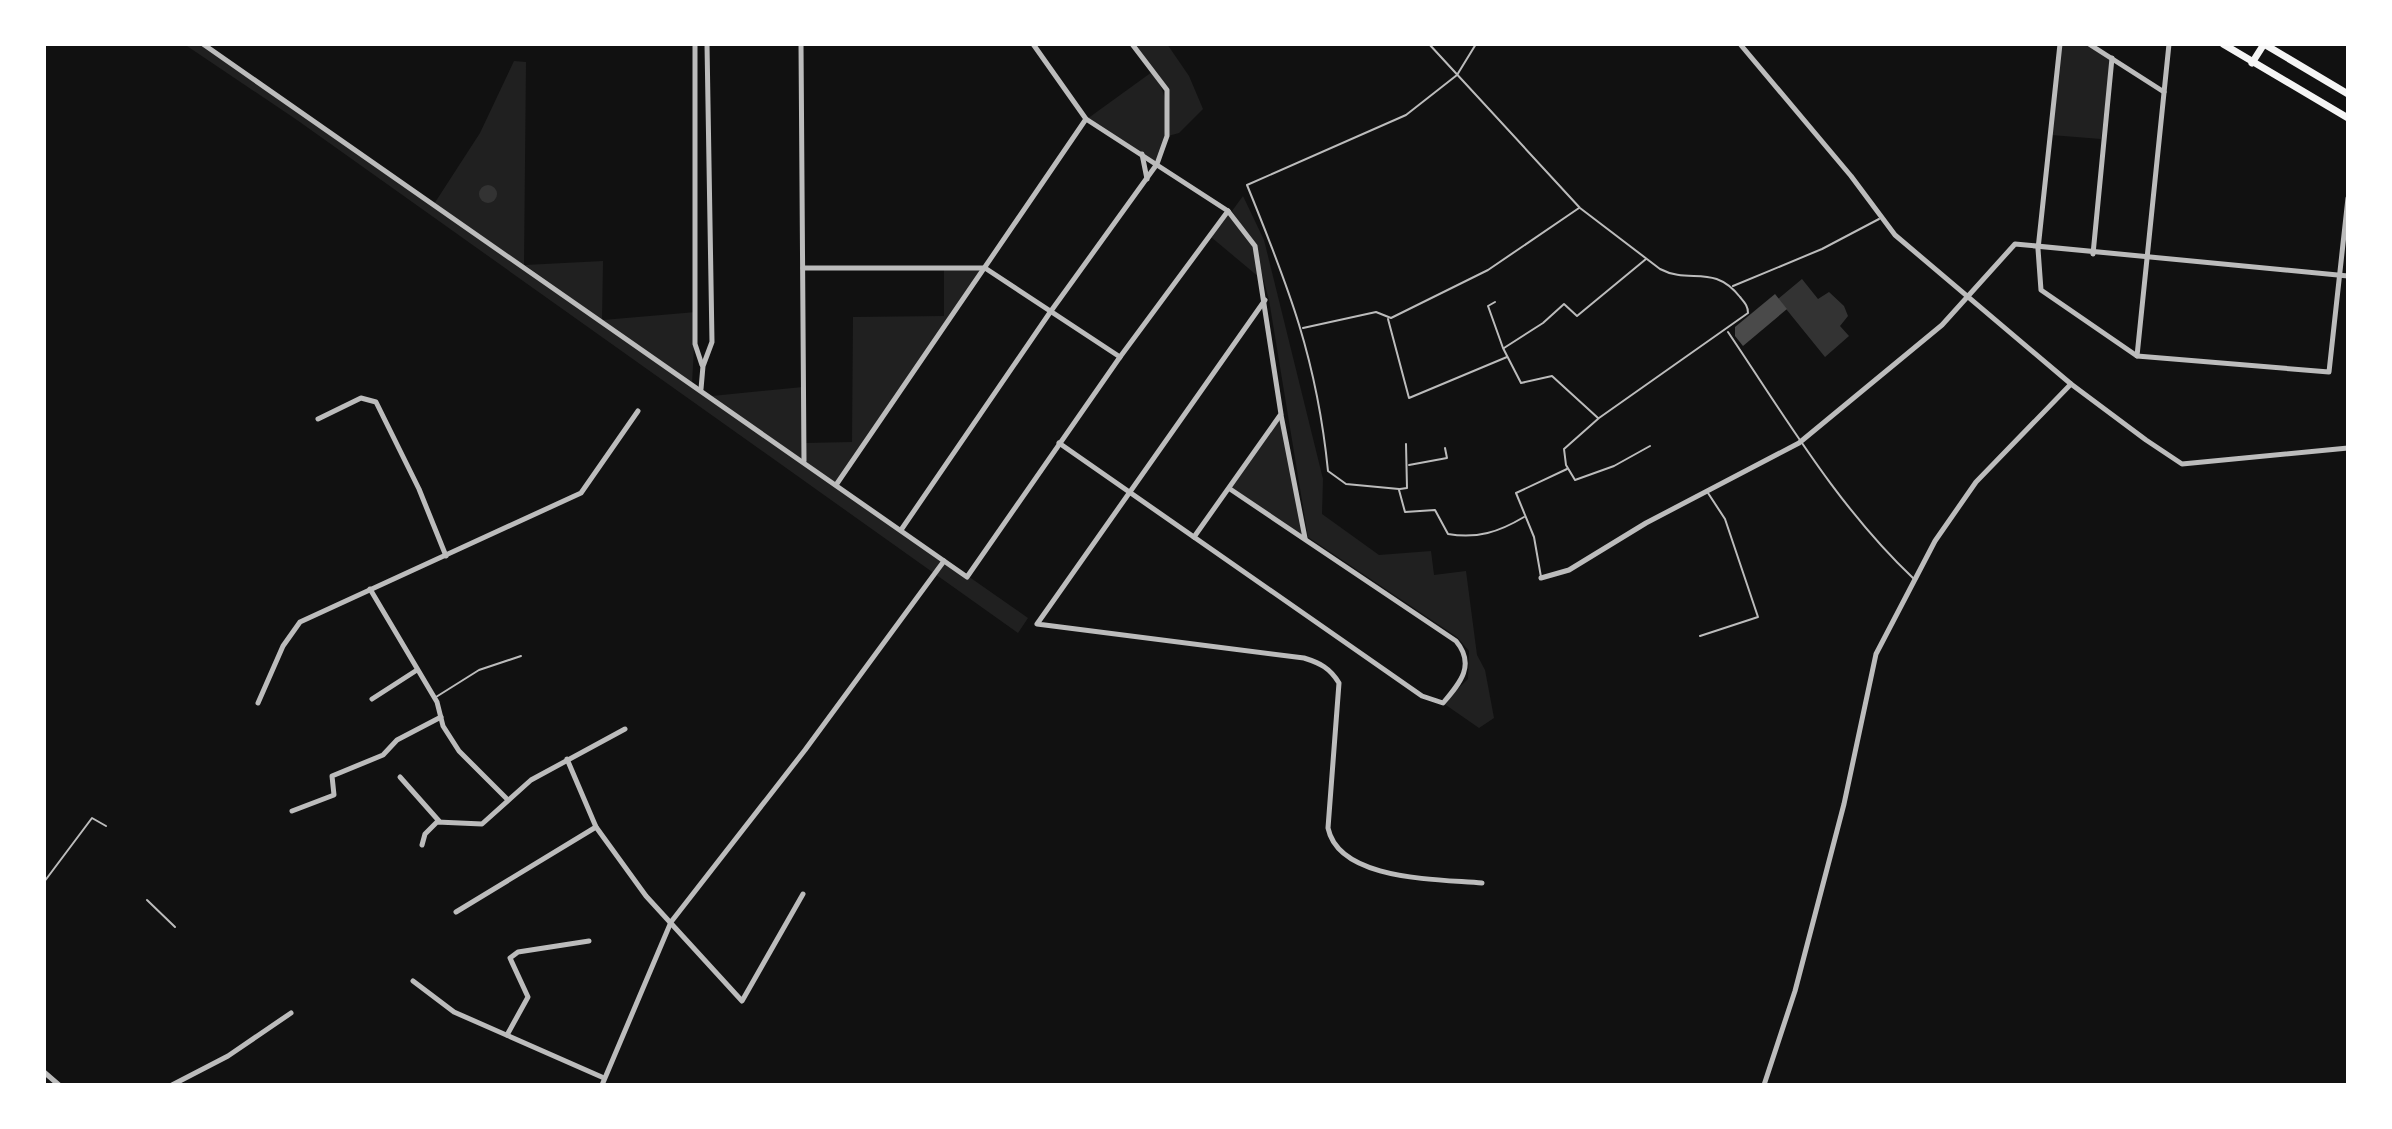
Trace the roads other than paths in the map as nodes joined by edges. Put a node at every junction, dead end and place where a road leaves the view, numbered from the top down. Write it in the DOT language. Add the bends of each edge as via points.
graph roads {
  1 [pos="203,44"];
  2 [pos="695,44"];
  3 [pos="707,44"];
  4 [pos="801,44"];
  5 [pos="1033,44"];
  6 [pos="1132,44"];
  7 [pos="1429,44"];
  8 [pos="1476,44"];
  9 [pos="1740,44"];
  10 [pos="2060,44"];
  11 [pos="2089,44"];
  12 [pos="2169,44"];
  13 [pos="2223,44"];
  14 [pos="2264,44"];
  15 [pos="2112,58"];
  16 [pos="2252,63"];
  17 [pos="1457,75"];
  18 [pos="2164,92"];
  19 [pos="2348,94"];
  20 [pos="2348,118"];
  21 [pos="1086,119"];
  22 [pos="1142,154"];
  23 [pos="1157,164"];
  24 [pos="1147,180"];
  25 [pos="2348,198"];
  26 [pos="1580,208"];
  27 [pos="1228,211"];
  28 [pos="1880,218"];
  29 [pos="2038,249"];
  30 [pos="2093,254"];
  31 [pos="2147,258"];
  32 [pos="1646,259"];
  33 [pos="803,268"];
  34 [pos="985,268"];
  35 [pos="2339,275"];
  36 [pos="2348,276"];
  37 [pos="1732,287"];
  38 [pos="1970,296"];
  39 [pos="1265,300"];
  40 [pos="1495,302"];
  41 [pos="1051,311"];
  42 [pos="1388,318"];
  43 [pos="1303,328"];
  44 [pos="1727,331"];
  45 [pos="1503,348"];
  46 [pos="2137,356"];
  47 [pos="1120,357"];
  48 [pos="1507,357"];
  49 [pos="703,366"];
  50 [pos="2071,384"];
  51 [pos="701,390"];
  52 [pos="638,411"];
  53 [pos="1281,414"];
  54 [pos="1599,418"];
  55 [pos="318,419"];
  56 [pos="1059,443"];
  57 [pos="1799,443"];
  58 [pos="1406,444"];
  59 [pos="1650,446"];
  60 [pos="1445,448"];
  61 [pos="2348,448"];
  62 [pos="804,462"];
  63 [pos="1408,466"];
  64 [pos="1568,468"];
  65 [pos="836,485"];
  66 [pos="1230,489"];
  67 [pos="1399,489"];
  68 [pos="1129,492"];
  69 [pos="1707,492"];
  70 [pos="1524,517"];
  71 [pos="901,530"];
  72 [pos="1194,537"];
  73 [pos="1305,539"];
  74 [pos="446,556"];
  75 [pos="944,561"];
  76 [pos="1541,578"];
  77 [pos="1915,580"];
  78 [pos="370,589"];
  79 [pos="1700,636"];
  80 [pos="521,656"];
  81 [pos="417,670"];
  82 [pos="435,698"];
  83 [pos="372,699"];
  84 [pos="258,703"];
  85 [pos="441,717"];
  86 [pos="625,729"];
  87 [pos="567,759"];
  88 [pos="400,777"];
  89 [pos="508,800"];
  90 [pos="292,811"];
  91 [pos="439,821"];
  92 [pos="106,826"];
  93 [pos="596,827"];
  94 [pos="422,845"];
  95 [pos="44,882"];
  96 [pos="1482,883"];
  97 [pos="803,894"];
  98 [pos="147,900"];
  99 [pos="456,912"];
  100 [pos="671,922"];
  101 [pos="175,927"];
  102 [pos="589,941"];
  103 [pos="413,981"];
  104 [pos="291,1013"];
  105 [pos="507,1035"];
  106 [pos="44,1072"];
  107 [pos="605,1078"];
  108 [pos="59,1085"];
  109 [pos="172,1085"];
  110 [pos="602,1085"];
  111 [pos="1764,1085"];
  1 -- 51 [label="street"];
  2 -- 49 [label="street" via="695,344"];
  3 -- 49 [label="street" via="712,342"];
  4 -- 33 [label="street"];
  5 -- 21 [label="street"];
  6 -- 23 [label="street" via="1167,90 1167,136"];
  7 -- 17 [label="lane"];
  8 -- 17 [label="lane"];
  9 -- 28 [label="street"];
  10 -- 29 [label="street"];
  11 -- 15 [label="street"];
  12 -- 18 [label="street"];
  13 -- 16 [label="main road"];
  14 -- 16 [label="main road"];
  14 -- 19 [label="main road"];
  15 -- 18 [label="street"];
  15 -- 30 [label="street"];
  16 -- 20 [label="main road"];
  17 -- 26 [label="lane"];
  17 -- 43 [label="lane" via="1406,115 1247,185"];
  18 -- 31 [label="street"];
  21 -- 22 [label="street"];
  21 -- 34 [label="street"];
  22 -- 23 [label="street"];
  22 -- 24 [label="street"];
  23 -- 24 [label="street"];
  23 -- 27 [label="street"];
  24 -- 41 [label="street"];
  25 -- 35 [label="street"];
  26 -- 32 [label="lane"];
  26 -- 42 [label="lane" via="1488,270"];
  27 -- 39 [label="street" via="1255,246"];
  27 -- 47 [label="street"];
  28 -- 37 [label="lane"];
  28 -- 38 [label="street"];
  29 -- 30 [label="street"];
  29 -- 38 [label="street" via="2015,244"];
  29 -- 46 [label="street" via="2041,290"];
  30 -- 31 [label="street"];
  31 -- 35 [label="street"];
  31 -- 46 [label="street"];
  32 -- 37 [label="lane" via="1670,275 1715,276"];
  32 -- 45 [label="lane" via="1577,316 1564,304"];
  33 -- 34 [label="street"];
  33 -- 62 [label="street"];
  34 -- 41 [label="street"];
  34 -- 65 [label="street"];
  35 -- 36 [label="street"];
  35 -- 46 [label="street" via="2329,372"];
  37 -- 44 [label="lane" via="1749,310"];
  38 -- 50 [label="street"];
  38 -- 57 [label="street"];
  39 -- 53 [label="street"];
  39 -- 68 [label="street"];
  40 -- 45 [label="lane" via="1488,306"];
  41 -- 47 [label="street"];
  41 -- 71 [label="street"];
  42 -- 43 [label="lane" via="1376,312"];
  42 -- 48 [label="lane" via="1409,398"];
  43 -- 67 [label="lane" via="1317,383 1328,471 1346,484"];
  44 -- 54 [label="lane"];
  44 -- 57 [label="lane"];
  45 -- 48 [label="lane"];
  47 -- 56 [label="street"];
  48 -- 54 [label="lane" via="1521,383 1552,376"];
  49 -- 51 [label="street"];
  50 -- 61 [label="street" via="2182,464"];
  50 -- 77 [label="street" via="1976,482"];
  51 -- 62 [label="street"];
  52 -- 74 [label="street" via="581,493"];
  53 -- 66 [label="street"];
  53 -- 73 [label="street"];
  54 -- 64 [label="lane" via="1564,449"];
  55 -- 74 [label="street" via="357,399 374,400"];
  56 -- 68 [label="street"];
  56 -- 75 [label="street" via="967,577"];
  57 -- 69 [label="street"];
  57 -- 77 [label="lane" via="1871,538"];
  58 -- 63 [label="lane"];
  59 -- 64 [label="lane" via="1575,480"];
  60 -- 63 [label="lane" via="1447,458"];
  62 -- 65 [label="street"];
  63 -- 67 [label="lane" via="1407,488"];
  64 -- 70 [label="lane" via="1519,490"];
  65 -- 71 [label="street"];
  66 -- 72 [label="street"];
  66 -- 73 [label="street"];
  67 -- 70 [label="lane" via="1405,512 1435,510 1448,534 1501,531"];
  68 -- 72 [label="street"];
  68 -- 96 [label="street" via="1037,624 1321,664 1339,683 1328,828 1332,844 1361,865"];
  69 -- 76 [label="street" via="1569,570"];
  69 -- 79 [label="lane" via="1725,519 1758,617"];
  70 -- 76 [label="lane" via="1534,537"];
  71 -- 75 [label="street"];
  72 -- 73 [label="street" via="1422,696 1443,703 1465,677 1465,652 1456,641"];
  74 -- 78 [label="street"];
  75 -- 100 [label="street"];
  77 -- 111 [label="street" via="1876,654 1844,804 1795,991"];
  78 -- 81 [label="street"];
  78 -- 84 [label="street" via="296,626"];
  80 -- 82 [label="lane" via="479,670"];
  81 -- 82 [label="street"];
  81 -- 83 [label="street"];
  82 -- 85 [label="street"];
  85 -- 89 [label="street" via="459,751"];
  85 -- 90 [label="street" via="397,740 383,755 332,776 334,795"];
  86 -- 87 [label="street"];
  87 -- 89 [label="street"];
  87 -- 93 [label="street"];
  88 -- 91 [label="street"];
  89 -- 91 [label="street" via="479,825"];
  91 -- 94 [label="street"];
  92 -- 95 [label="lane" via="92,818"];
  93 -- 99 [label="street"];
  93 -- 100 [label="street"];
  97 -- 100 [label="street" via="742,1001"];
  98 -- 101 [label="lane"];
  100 -- 107 [label="street"];
  102 -- 105 [label="street" via="518,952 510,958 528,997"];
  103 -- 105 [label="street" via="454,1012"];
  104 -- 109 [label="street" via="228,1056"];
  105 -- 107 [label="street"];
  106 -- 108 [label="street"];
  107 -- 110 [label="street"];
}
